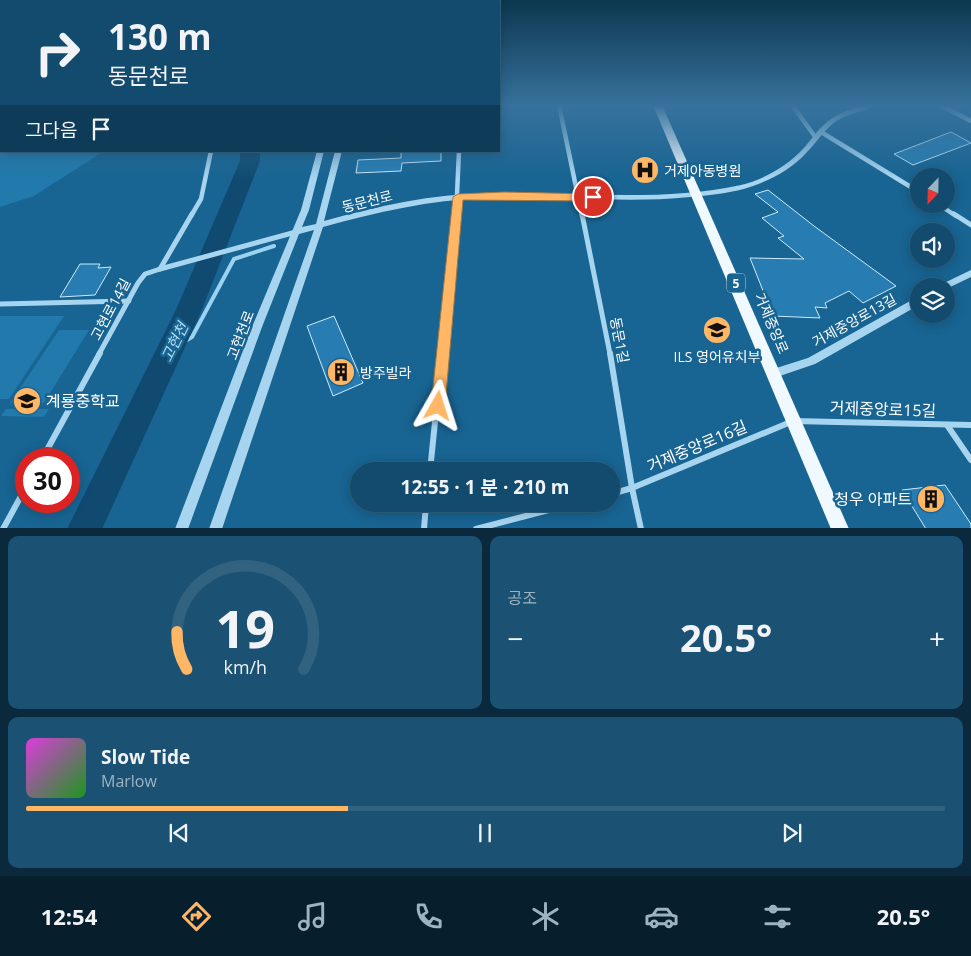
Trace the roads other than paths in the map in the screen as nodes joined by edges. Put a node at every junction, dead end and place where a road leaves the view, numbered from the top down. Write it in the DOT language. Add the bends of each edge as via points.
graph roads {
  1 [pos="564,130"];
  2 [pos="668,130"];
  3 [pos="814,130"];
  4 [pos="824,130"];
  5 [pos="819,135"];
  6 [pos="211,152"];
  7 [pos="321,152"];
  8 [pos="339,152"];
  9 [pos="458,152"];
  10 [pos="910,187"];
  11 [pos="697,194"];
  12 [pos="458,197"];
  13 [pos="579,198"];
  14 [pos="953,213"];
  15 [pos="971,224"];
  16 [pos="319,226"];
  17 [pos="296,232"];
  18 [pos="160,269"];
  19 [pos="971,272"];
  20 [pos="955,281"];
  21 [pos="129,301"];
  22 [pos="0,304"];
  23 [pos="910,305"];
  24 [pos="774,372"];
  25 [pos="793,421"];
  26 [pos="946,425"];
  27 [pos="971,425"];
  28 [pos="48,448"];
  29 [pos="971,460"];
  30 [pos="431,462"];
  31 [pos="632,488"];
  32 [pos="620,491"];
  33 [pos="15,507"];
  34 [pos="425,512"];
  35 [pos="540,512"];
  36 [pos="3,528"];
  37 [pos="181,528"];
  38 [pos="215,528"];
  39 [pos="424,528"];
  40 [pos="476,528"];
  41 [pos="641,528"];
  42 [pos="840,528"];
  1 -- 13 [label="street"];
  2 -- 11 [label="main road, 거제중앙로 / 5"];
  3 -- 5 [label="street"];
  4 -- 5 [label="street, 동문천로"];
  5 -- 10 [label="street"];
  5 -- 11 [label="street, 동문천로" via="799,157 766,178 744,186"];
  6 -- 18 [label="street, 고현로14길" via="201,200"];
  7 -- 17 [label="street, 고현천로"];
  8 -- 16 [label="street"];
  9 -- 12 [label="street"];
  11 -- 13 [label="street, 동문천로"];
  11 -- 24 [label="main road, 거제중앙로 / 5"];
  12 -- 13 [label="street, 동문천로"];
  12 -- 16 [label="street, 동문천로" via="406,204"];
  12 -- 30 [label="street"];
  13 -- 31 [label="street, 동문1길" via="616,382"];
  14 -- 15 [label="street"];
  16 -- 17 [label="street, 동문천로"];
  16 -- 38 [label="street"];
  17 -- 18 [label="street, 동문천로"];
  17 -- 37 [label="street, 고현천로"];
  18 -- 21 [label="street, 고현로14길" via="142,277"];
  19 -- 20 [label="street"];
  21 -- 22 [label="street"];
  21 -- 28 [label="street, 고현로14길"];
  23 -- 24 [label="street, 거제중앙로13길" via="811,361"];
  24 -- 25 [label="main road, 거제중앙로 / 5"];
  25 -- 26 [label="street, 거제중앙로15길"];
  25 -- 31 [label="street, 거제중앙로16길"];
  25 -- 42 [label="main road, 거제중앙로 / 5"];
  26 -- 27 [label="street, 거제중앙로15길"];
  26 -- 29 [label="street"];
  31 -- 32 [label="street, 거제중앙로16길"];
  31 -- 41 [label="street, 동문1길"];
  33 -- 36 [label="street"];
  34 -- 39 [label="street"];
  35 -- 40 [label="street"];
}
